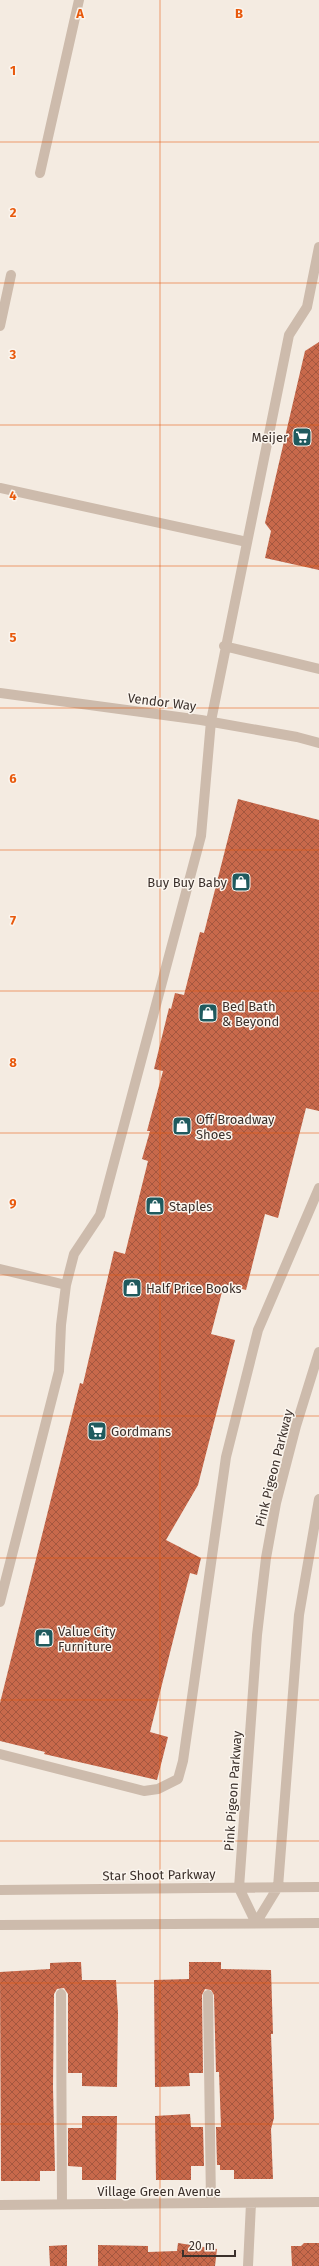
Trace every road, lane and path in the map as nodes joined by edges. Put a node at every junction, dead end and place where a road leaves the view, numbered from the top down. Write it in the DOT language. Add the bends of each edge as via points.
graph roads {
  1 [pos="78,0"];
  2 [pos="40,173"];
  3 [pos="319,246"];
  4 [pos="12,275"];
  5 [pos="0,326"];
  6 [pos="0,488"];
  7 [pos="247,542"];
  8 [pos="224,646"];
  9 [pos="319,669"];
  10 [pos="0,692"];
  11 [pos="211,721"];
  12 [pos="319,743"];
  13 [pos="319,1188"];
  14 [pos="0,1269"];
  15 [pos="66,1285"];
  16 [pos="319,1352"];
  17 [pos="319,1499"];
  18 [pos="0,1602"];
  19 [pos="0,1754"];
  20 [pos="278,1887"];
  21 [pos="319,1887"];
  22 [pos="239,1888"];
  23 [pos="0,1890"];
  24 [pos="256,1923"];
  25 [pos="0,1924"];
  26 [pos="319,1924"];
  27 [pos="61,1994"];
  28 [pos="208,1995"];
  29 [pos="319,2202"];
  30 [pos="211,2203"];
  31 [pos="251,2203"];
  32 [pos="62,2204"];
  33 [pos="0,2205"];
  34 [pos="248,2266"];
  1 -- 2 [label="street"];
  3 -- 7 [label="street" via="307,307 289,335"];
  4 -- 5 [label="street"];
  6 -- 7 [label="street"];
  7 -- 8 [label="street"];
  8 -- 9 [label="street"];
  8 -- 11 [label="street"];
  10 -- 11 [label="street, Vendor Way"];
  11 -- 12 [label="street, Vendor Way"];
  11 -- 15 [label="street" via="201,836 100,1215 74,1254"];
  13 -- 19 [label="street" via="258,1330 226,1457 184,1754 178,1779 158,1789 144,1791"];
  14 -- 15 [label="street"];
  15 -- 18 [label="street" via="59,1371"];
  16 -- 22 [label="street, Pink Pigeon Parkway" via="276,1503 266,1558 257,1635"];
  17 -- 20 [label="street" via="299,1615"];
  20 -- 21 [label="street, Star Shoot Parkway"];
  20 -- 22 [label="street, Star Shoot Parkway"];
  20 -- 24 [label="street"];
  22 -- 23 [label="street, Star Shoot Parkway"];
  22 -- 24 [label="street, Pink Pigeon Parkway"];
  24 -- 25 [label="street"];
  24 -- 26 [label="street"];
  27 -- 32 [label="street"];
  28 -- 30 [label="street"];
  29 -- 31 [label="street, Village Green Avenue"];
  30 -- 31 [label="street, Village Green Avenue"];
  30 -- 32 [label="street, Village Green Avenue"];
  31 -- 34 [label="street"];
  32 -- 33 [label="street, Village Green Avenue"];
}
